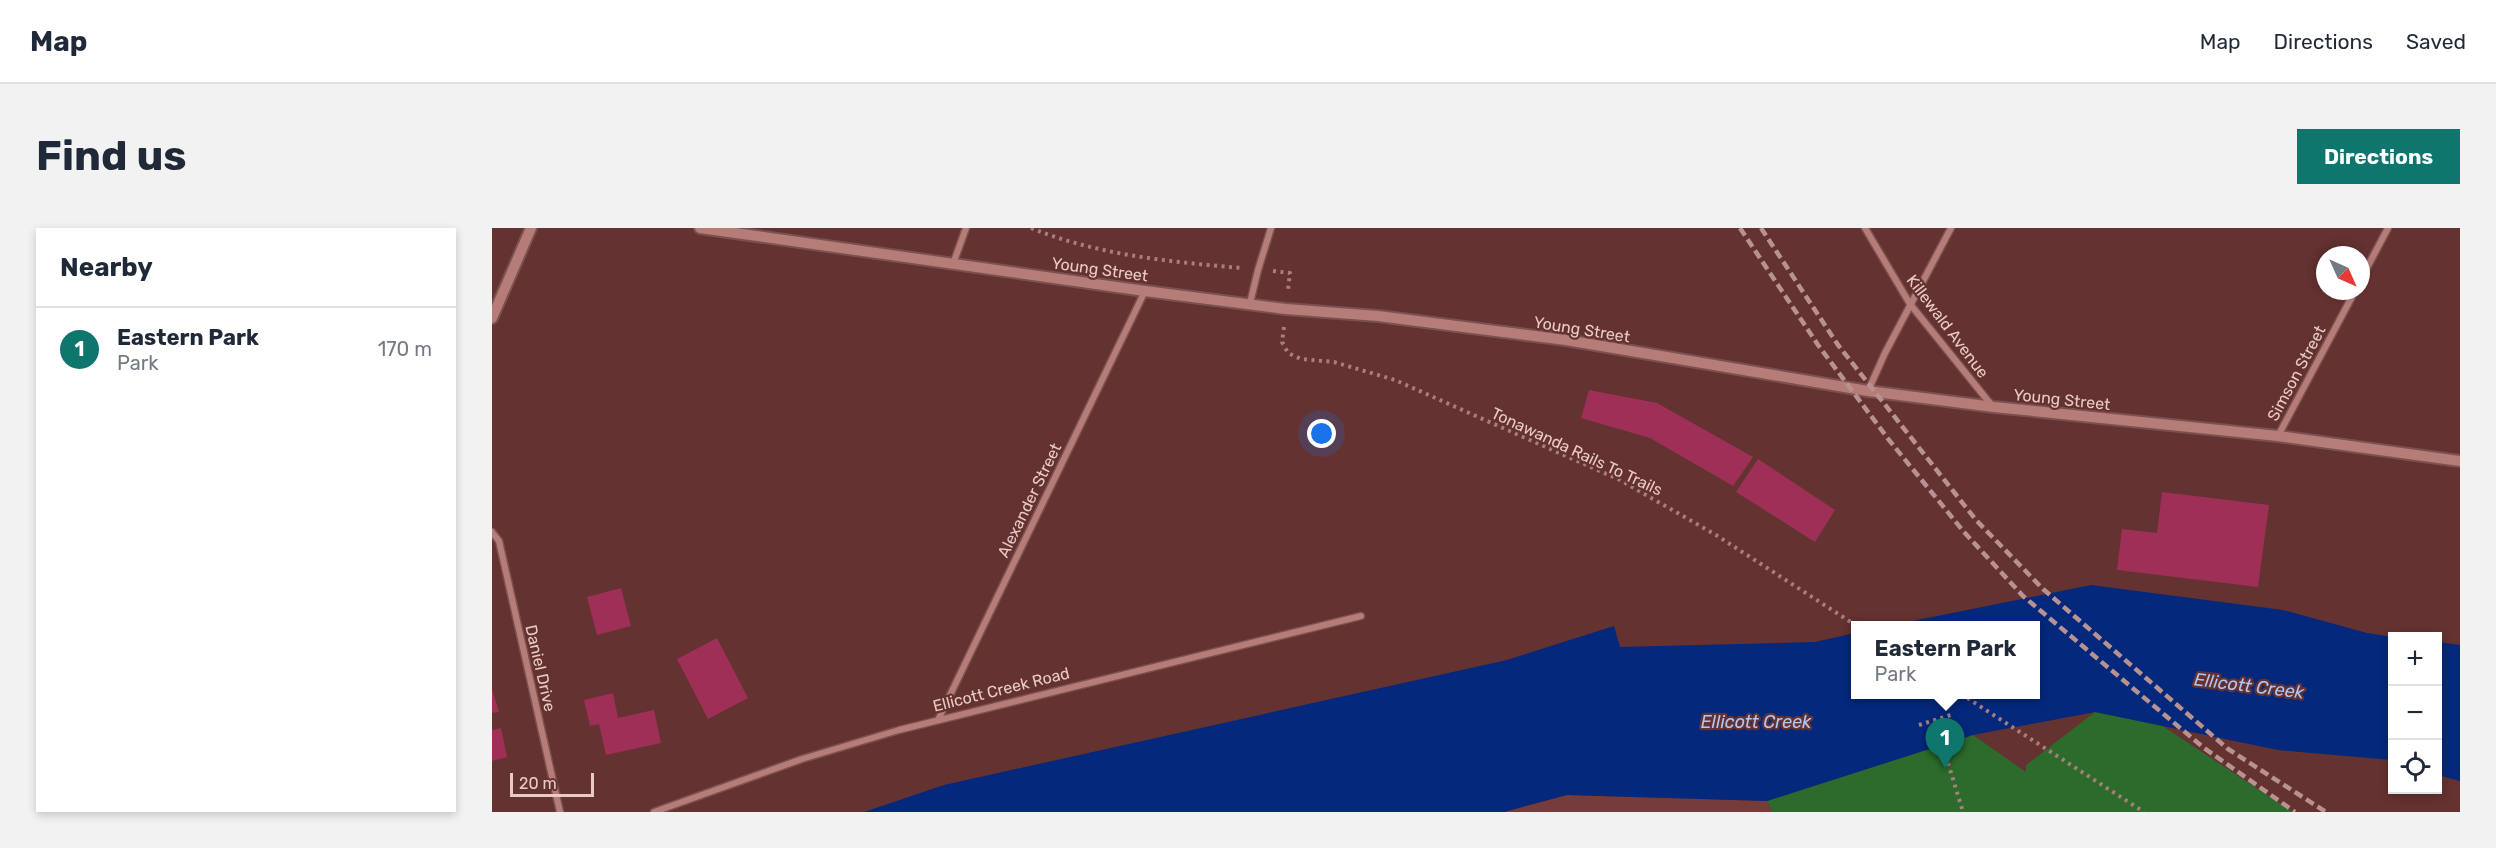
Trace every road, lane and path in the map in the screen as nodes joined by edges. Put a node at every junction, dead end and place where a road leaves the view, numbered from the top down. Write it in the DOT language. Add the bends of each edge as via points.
graph roads {
  1 [pos="531,228"];
  2 [pos="700,228"];
  3 [pos="966,228"];
  4 [pos="1031,228"];
  5 [pos="1271,228"];
  6 [pos="1865,228"];
  7 [pos="1951,228"];
  8 [pos="2388,228"];
  9 [pos="2370,262"];
  10 [pos="953,265"];
  11 [pos="1236,268"];
  12 [pos="1278,272"];
  13 [pos="1289,283"];
  14 [pos="1145,291"];
  15 [pos="2350,300"];
  16 [pos="1250,303"];
  17 [pos="1910,304"];
  18 [pos="492,318"];
  19 [pos="1283,332"];
  20 [pos="1868,391"];
  21 [pos="1994,407"];
  22 [pos="2278,436"];
  23 [pos="2460,461"];
  24 [pos="492,532"];
  25 [pos="1360,616"];
  26 [pos="1851,621"];
  27 [pos="1968,699"];
  28 [pos="1954,714"];
  29 [pos="938,720"];
  30 [pos="1935,720"];
  31 [pos="1919,725"];
  32 [pos="560,812"];
  33 [pos="654,812"];
  34 [pos="1964,812"];
  35 [pos="2144,812"];
  1 -- 18 [label="street"];
  2 -- 10 [label="street, Young Street"];
  3 -- 10 [label="street"];
  4 -- 11 [label="path" via="1115,252"];
  5 -- 16 [label="street"];
  6 -- 17 [label="street, Killewald Avenue"];
  7 -- 17 [label="street"];
  8 -- 9 [label="street"];
  10 -- 14 [label="street, Young Street"];
  12 -- 13 [label="path" via="1290,273"];
  14 -- 16 [label="street, Young Street"];
  14 -- 29 [label="street, Alexander Street"];
  15 -- 22 [label="street, Simson Street"];
  16 -- 20 [label="street, Young Street" via="1566,340"];
  17 -- 20 [label="street"];
  17 -- 21 [label="street, Killewald Avenue"];
  19 -- 26 [label="path, Tonawanda Rails To Trails" via="1282,342 1288,353 1301,359 1334,362 1395,380 1620,480 1716,535"];
  20 -- 21 [label="street, Young Street"];
  21 -- 22 [label="street, Young Street"];
  22 -- 23 [label="street, Young Street"];
  24 -- 32 [label="street, Daniel Drive" via="499,542"];
  25 -- 29 [label="street, Ellicott Creek Road"];
  27 -- 35 [label="path"];
  28 -- 30 [label="path"];
  29 -- 33 [label="street, Ellicott Creek Road" via="802,759"];
  30 -- 31 [label="path"];
  30 -- 34 [label="path"];
}
